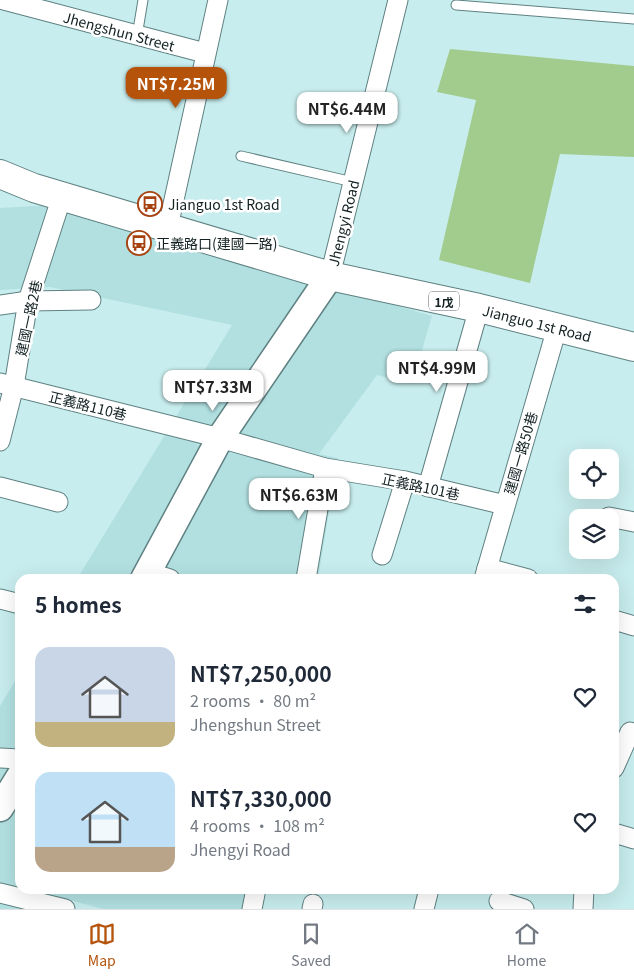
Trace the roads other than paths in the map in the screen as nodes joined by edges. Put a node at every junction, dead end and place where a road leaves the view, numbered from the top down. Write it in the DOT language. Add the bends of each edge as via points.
graph roads {
  1 [pos="4,0"];
  2 [pos="143,0"];
  3 [pos="218,0"];
  4 [pos="398,0"];
  5 [pos="529,0"];
  6 [pos="45,5"];
  7 [pos="456,5"];
  8 [pos="527,11"];
  9 [pos="634,19"];
  10 [pos="137,36"];
  11 [pos="205,53"];
  12 [pos="241,156"];
  13 [pos="0,174"];
  14 [pos="353,182"];
  15 [pos="34,188"];
  16 [pos="0,190"];
  17 [pos="62,196"];
  18 [pos="168,227"];
  19 [pos="330,276"];
  20 [pos="91,300"];
  21 [pos="28,301"];
  22 [pos="0,305"];
  23 [pos="478,308"];
  24 [pos="557,328"];
  25 [pos="629,341"];
  26 [pos="7,384"];
  27 [pos="220,438"];
  28 [pos="0,441"];
  29 [pos="325,468"];
  30 [pos="405,481"];
  31 [pos="0,487"];
  32 [pos="428,487"];
  33 [pos="58,502"];
  34 [pos="506,505"];
  35 [pos="619,519"];
  36 [pos="634,522"];
  37 [pos="382,556"];
  38 [pos="155,574"];
  39 [pos="307,574"];
  40 [pos="485,574"];
  41 [pos="0,599"];
  42 [pos="15,603"];
  43 [pos="619,622"];
  44 [pos="634,626"];
  45 [pos="626,731"];
  46 [pos="619,753"];
  47 [pos="0,758"];
  48 [pos="15,759"];
  49 [pos="15,784"];
  50 [pos="0,808"];
  51 [pos="619,834"];
  52 [pos="634,839"];
  53 [pos="0,893"];
  54 [pos="255,894"];
  55 [pos="428,894"];
  56 [pos="584,894"];
  57 [pos="499,901"];
  58 [pos="65,909"];
  59 [pos="252,909"];
  60 [pos="424,909"];
  61 [pos="524,909"];
  62 [pos="583,909"];
  1 -- 6 [label="street, Jhengshun Street"];
  2 -- 10 [label="lane"];
  3 -- 11 [label="street"];
  4 -- 14 [label="street, Jhengyi Road"];
  5 -- 8 [label="lane"];
  6 -- 10 [label="street, Jhengshun Street"];
  7 -- 8 [label="lane"];
  8 -- 9 [label="lane"];
  10 -- 11 [label="street, Jhengshun Street"];
  11 -- 18 [label="street"];
  12 -- 14 [label="lane"];
  13 -- 15 [label="main road, 1戊"];
  14 -- 19 [label="street, Jhengyi Road"];
  15 -- 16 [label="street"];
  15 -- 17 [label="main road, Jianguo 1st Road / 1戊"];
  17 -- 18 [label="main road, Jianguo 1st Road / 1戊"];
  17 -- 21 [label="street, 建國一路2巷"];
  18 -- 19 [label="main road, Jianguo 1st Road / 1戊"];
  19 -- 23 [label="main road, Jianguo 1st Road / 1戊"];
  19 -- 27 [label="street, Jhengyi Road"];
  20 -- 21 [label="street"];
  21 -- 22 [label="street"];
  21 -- 26 [label="street, 建國一路2巷"];
  23 -- 24 [label="main road, Jianguo 1st Road / 1戊"];
  23 -- 32 [label="street"];
  24 -- 25 [label="main road, Jianguo 1st Road / 1戊"];
  24 -- 34 [label="street, 建國一路50巷"];
  26 -- 27 [label="street, 正義路110巷"];
  26 -- 28 [label="street, 建國一路2巷"];
  27 -- 29 [label="street, 正義路101巷"];
  27 -- 38 [label="street, Jhengyi Road"];
  29 -- 30 [label="street, 正義路101巷"];
  29 -- 39 [label="street"];
  30 -- 32 [label="street, 正義路101巷"];
  30 -- 37 [label="street"];
  31 -- 33 [label="street"];
  32 -- 34 [label="street, 正義路101巷"];
  34 -- 40 [label="street, 建國一路50巷"];
  35 -- 36 [label="street"];
  41 -- 42 [label="street"];
  43 -- 44 [label="street"];
  45 -- 46 [label="street"];
  47 -- 48 [label="street"];
  49 -- 50 [label="street"];
  51 -- 52 [label="street"];
  53 -- 58 [label="street"];
  54 -- 59 [label="street"];
  55 -- 60 [label="street"];
  56 -- 62 [label="street"];
  57 -- 61 [label="street"];
}
